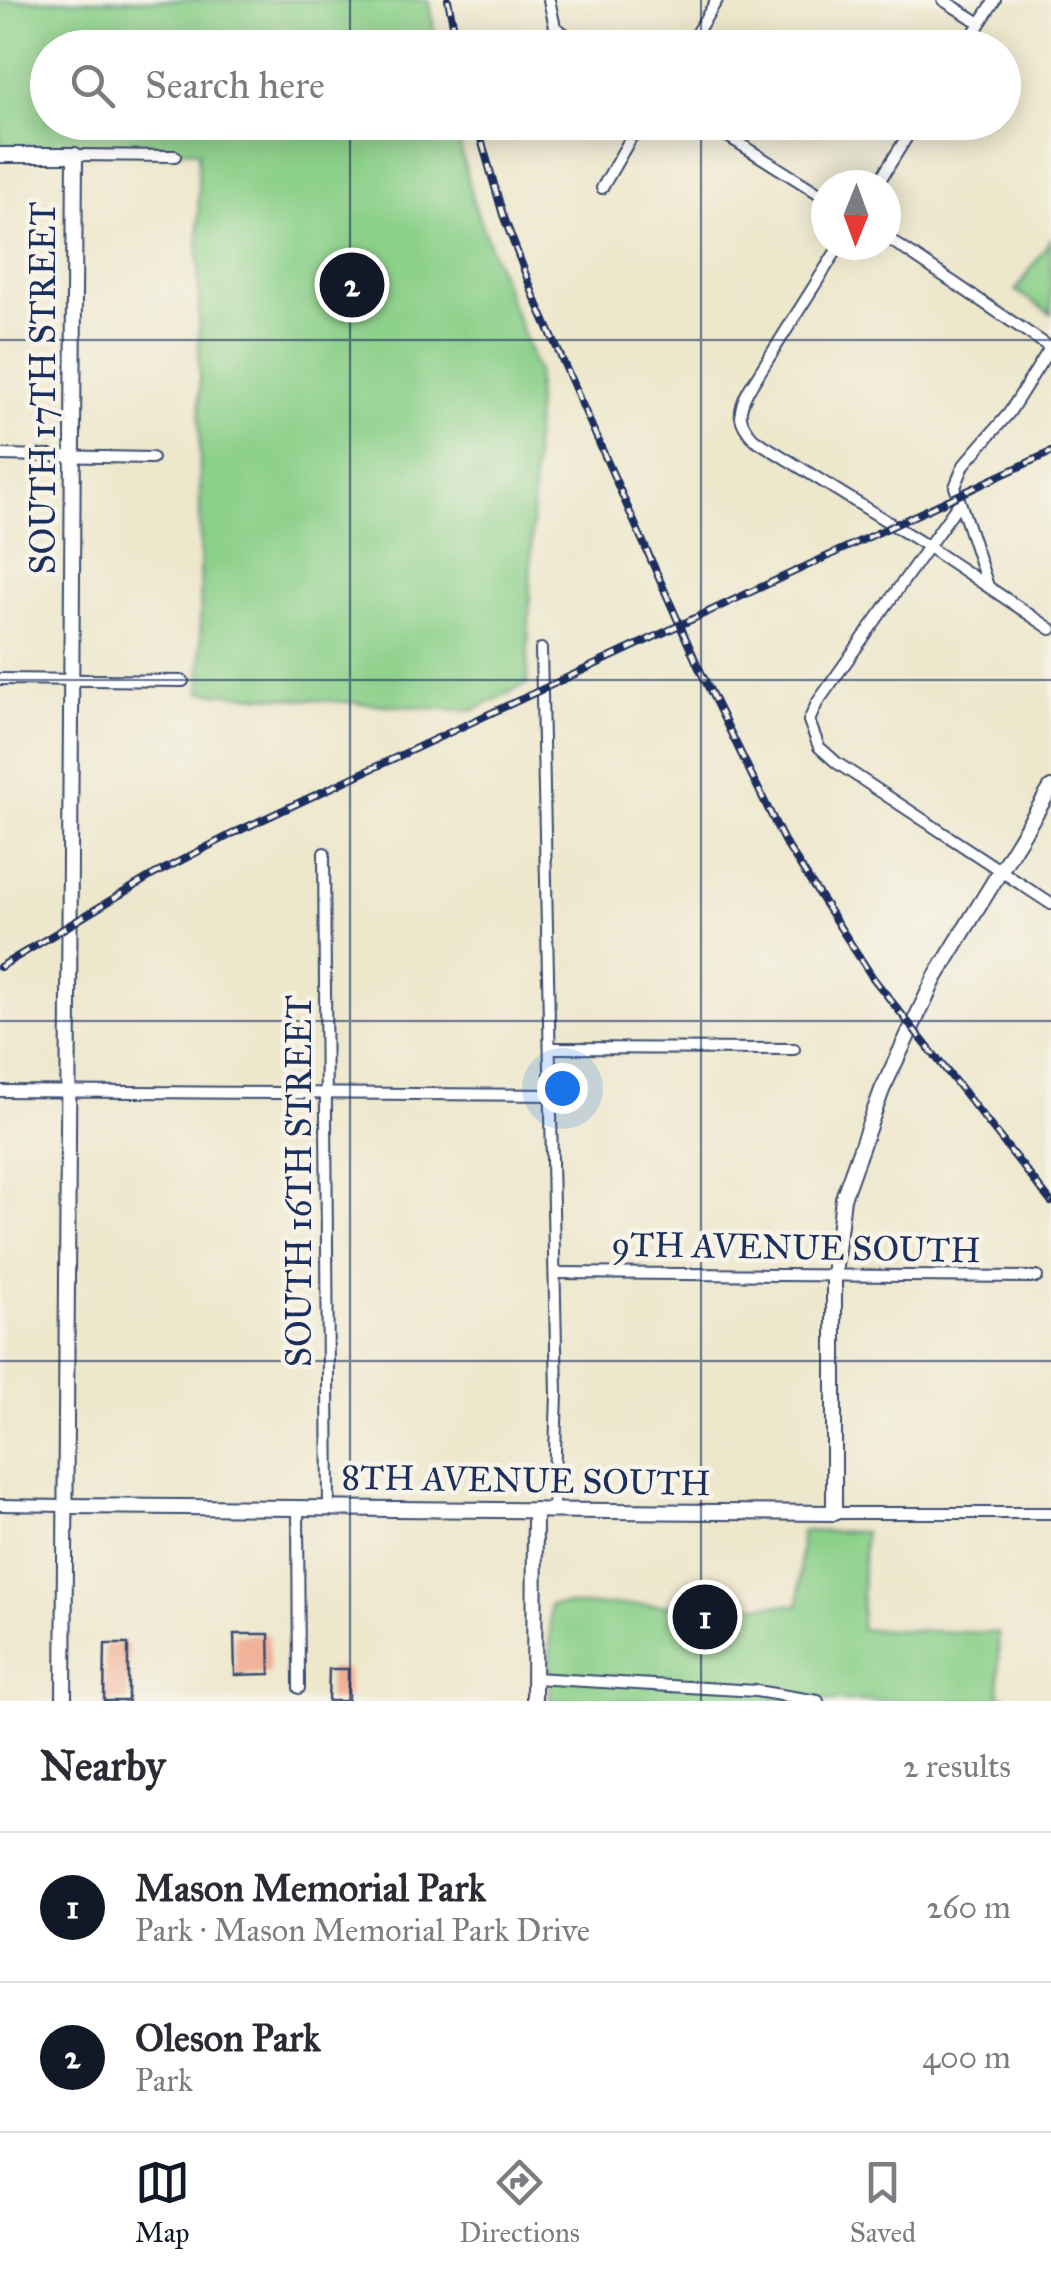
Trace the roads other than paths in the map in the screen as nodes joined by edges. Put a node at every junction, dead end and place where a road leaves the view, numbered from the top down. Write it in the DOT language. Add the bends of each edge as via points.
graph roads {
  1 [pos="548,0"];
  2 [pos="717,0"];
  3 [pos="943,0"];
  4 [pos="994,0"];
  5 [pos="980,24"];
  6 [pos="559,30"];
  7 [pos="698,30"];
  8 [pos="976,30"];
  9 [pos="630,140"];
  10 [pos="734,140"];
  11 [pos="905,140"];
  12 [pos="0,154"];
  13 [pos="75,155"];
  14 [pos="175,156"];
  15 [pos="886,170"];
  16 [pos="602,188"];
  17 [pos="811,189"];
  18 [pos="901,247"];
  19 [pos="830,260"];
  20 [pos="1050,348"];
  21 [pos="0,454"];
  22 [pos="73,455"];
  23 [pos="152,458"];
  24 [pos="959,503"];
  25 [pos="927,546"];
  26 [pos="988,587"];
  27 [pos="1051,629"];
  28 [pos="540,649"];
  29 [pos="0,679"];
  30 [pos="71,680"];
  31 [pos="183,681"];
  32 [pos="1051,788"];
  33 [pos="324,854"];
  34 [pos="1000,872"];
  35 [pos="1051,904"];
  36 [pos="552,1048"];
  37 [pos="794,1049"];
  38 [pos="0,1091"];
  39 [pos="68,1091"];
  40 [pos="326,1093"];
  41 [pos="552,1094"];
  42 [pos="555,1273"];
  43 [pos="834,1275"];
  44 [pos="1037,1277"];
  45 [pos="0,1506"];
  46 [pos="66,1506"];
  47 [pos="298,1508"];
  48 [pos="329,1508"];
  49 [pos="535,1510"];
  50 [pos="553,1510"];
  51 [pos="834,1513"];
  52 [pos="1051,1513"];
  53 [pos="534,1678"];
  54 [pos="299,1688"];
  55 [pos="64,1701"];
  56 [pos="534,1701"];
  57 [pos="818,1701"];
  1 -- 6 [label="street"];
  2 -- 7 [label="street"];
  3 -- 5 [label="street"];
  4 -- 5 [label="street"];
  5 -- 8 [label="street"];
  9 -- 16 [label="street"];
  10 -- 17 [label="street"];
  11 -- 15 [label="street"];
  12 -- 13 [label="street"];
  13 -- 14 [label="street"];
  13 -- 22 [label="street, SOUTH 17TH STREET"];
  18 -- 20 [label="street"];
  19 -- 25 [label="street" via="748,390 738,409 742,426"];
  20 -- 24 [label="street" via="1009,414 964,465 955,486"];
  21 -- 22 [label="street"];
  22 -- 23 [label="street"];
  22 -- 30 [label="street, SOUTH 17TH STREET"];
  24 -- 25 [label="street"];
  24 -- 26 [label="street"];
  25 -- 26 [label="street"];
  25 -- 34 [label="street" via="809,720 819,748 836,764"];
  26 -- 27 [label="street"];
  28 -- 36 [label="street"];
  29 -- 30 [label="street"];
  30 -- 31 [label="street"];
  30 -- 39 [label="street, SOUTH 17TH STREET"];
  32 -- 34 [label="street"];
  33 -- 40 [label="street, SOUTH 16TH STREET"];
  34 -- 35 [label="street"];
  34 -- 43 [label="street" via="934,978 888,1075 843,1198"];
  36 -- 37 [label="street"];
  36 -- 41 [label="street"];
  38 -- 39 [label="street"];
  39 -- 40 [label="street"];
  39 -- 46 [label="street, SOUTH 17TH STREET"];
  40 -- 41 [label="street"];
  40 -- 48 [label="street, SOUTH 16TH STREET"];
  41 -- 42 [label="street"];
  42 -- 43 [label="street, 9TH AVENUE SOUTH"];
  42 -- 50 [label="street"];
  43 -- 44 [label="street, 9TH AVENUE SOUTH"];
  43 -- 51 [label="street"];
  45 -- 46 [label="street, 8TH AVENUE SOUTH"];
  46 -- 47 [label="street, 8TH AVENUE SOUTH"];
  46 -- 55 [label="street, SOUTH 17TH STREET"];
  47 -- 48 [label="street, 8TH AVENUE SOUTH"];
  47 -- 54 [label="street"];
  48 -- 49 [label="street, 8TH AVENUE SOUTH"];
  49 -- 50 [label="street, 8TH AVENUE SOUTH"];
  49 -- 53 [label="street"];
  50 -- 51 [label="street, 8TH AVENUE SOUTH"];
  51 -- 52 [label="street, 8TH AVENUE SOUTH"];
  53 -- 56 [label="street"];
  53 -- 57 [label="street"];
}
